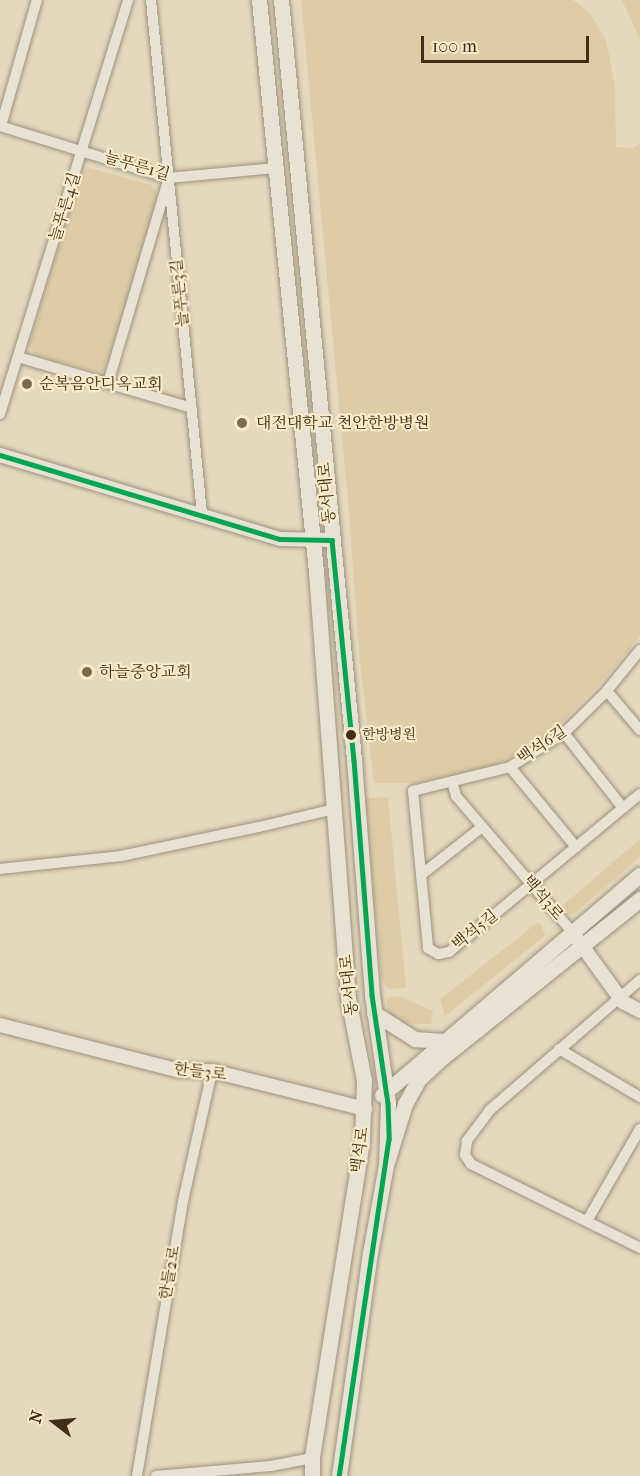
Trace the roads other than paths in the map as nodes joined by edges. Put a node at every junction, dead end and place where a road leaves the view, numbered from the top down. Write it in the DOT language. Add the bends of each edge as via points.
graph roads {
  1 [pos="37,0"];
  2 [pos="128,0"];
  3 [pos="151,0"];
  4 [pos="258,0"];
  5 [pos="281,0"];
  6 [pos="1,126"];
  7 [pos="82,150"];
  8 [pos="276,168"];
  9 [pos="168,178"];
  10 [pos="18,357"];
  11 [pos="108,383"];
  12 [pos="192,408"];
  13 [pos="0,414"];
  14 [pos="0,455"];
  15 [pos="202,514"];
  16 [pos="311,540"];
  17 [pos="332,540"];
  18 [pos="640,650"];
  19 [pos="607,691"];
  20 [pos="640,730"];
  21 [pos="564,733"];
  22 [pos="510,767"];
  23 [pos="452,781"];
  24 [pos="413,791"];
  25 [pos="640,794"];
  26 [pos="334,808"];
  27 [pos="623,808"];
  28 [pos="482,827"];
  29 [pos="576,847"];
  30 [pos="0,869"];
  31 [pos="421,875"];
  32 [pos="640,875"];
  33 [pos="531,884"];
  34 [pos="640,899"];
  35 [pos="572,932"];
  36 [pos="582,946"];
  37 [pos="640,980"];
  38 [pos="619,996"];
  39 [pos="640,1011"];
  40 [pos="374,1013"];
  41 [pos="0,1025"];
  42 [pos="443,1041"];
  43 [pos="559,1049"];
  44 [pos="212,1071"];
  45 [pos="419,1080"];
  46 [pos="388,1097"];
  47 [pos="640,1097"];
  48 [pos="365,1109"];
  49 [pos="640,1129"];
  50 [pos="386,1165"];
  51 [pos="587,1221"];
  52 [pos="640,1248"];
  53 [pos="312,1458"];
  54 [pos="137,1476"];
  55 [pos="156,1476"];
  56 [pos="312,1476"];
  57 [pos="339,1476"];
  1 -- 6 [label="street, 늘푸른1길"];
  2 -- 7 [label="street, 늘푸른4길"];
  3 -- 9 [label="street, 늘푸른3길"];
  4 -- 8 [label="main road, 동서대로"];
  5 -- 17 [label="main road, 동서대로"];
  6 -- 7 [label="street, 늘푸른1길"];
  7 -- 9 [label="street, 늘푸른1길"];
  7 -- 10 [label="street, 늘푸른4길"];
  8 -- 9 [label="street, 늘푸른1길"];
  8 -- 16 [label="main road, 동서대로"];
  9 -- 11 [label="street, 늘푸른3길"];
  9 -- 12 [label="street, 늘푸른3길"];
  10 -- 11 [label="street"];
  10 -- 13 [label="street, 늘푸른4길"];
  11 -- 12 [label="street"];
  12 -- 15 [label="street, 늘푸른3길"];
  14 -- 15 [label="street"];
  15 -- 16 [label="street" via="280,539"];
  16 -- 17 [label="street"];
  16 -- 26 [label="main road, 동서대로"];
  17 -- 40 [label="main road, 동서대로"];
  18 -- 19 [label="street, 백석6길"];
  19 -- 20 [label="street"];
  19 -- 21 [label="street, 백석6길"];
  21 -- 22 [label="street, 백석6길"];
  21 -- 27 [label="street"];
  22 -- 23 [label="street, 백석6길"];
  22 -- 29 [label="street"];
  23 -- 24 [label="street, 백석6길"];
  23 -- 28 [label="street, 백석3로" via="456,796"];
  24 -- 31 [label="street, 백석5길"];
  25 -- 27 [label="street, 백석5길"];
  26 -- 30 [label="street" via="121,856"];
  26 -- 48 [label="main road, 동서대로" via="348,998 364,1080"];
  27 -- 29 [label="street, 백석5길"];
  28 -- 31 [label="street"];
  28 -- 33 [label="street, 백석3로"];
  29 -- 33 [label="street, 백석5길"];
  31 -- 33 [label="street, 백석5길" via="428,948 438,954 449,951"];
  32 -- 35 [label="main road, 백석로"];
  33 -- 35 [label="street, 백석3로"];
  34 -- 36 [label="main road, 백석로"];
  35 -- 36 [label="street, 백석3로"];
  35 -- 42 [label="main road, 백석로"];
  36 -- 38 [label="street, 백석3로"];
  36 -- 45 [label="main road, 백석로"];
  37 -- 38 [label="street"];
  38 -- 39 [label="street, 백석3로"];
  38 -- 43 [label="street"];
  40 -- 42 [label="main road" via="415,1039"];
  40 -- 46 [label="main road, 동서대로"];
  41 -- 44 [label="street, 한들3로" via="177,1070"];
  42 -- 46 [label="main road, 백석로"];
  43 -- 47 [label="street"];
  43 -- 51 [label="street" via="490,1110 467,1141 465,1155 471,1164"];
  44 -- 48 [label="street, 한들3로"];
  44 -- 54 [label="street, 한들2로" via="183,1201"];
  45 -- 46 [label="main road"];
  45 -- 50 [label="main road, 백석로" via="405,1104"];
  46 -- 48 [label="main road, 백석로"];
  46 -- 50 [label="main road, 동서대로"];
  48 -- 53 [label="main road, 백석로"];
  49 -- 51 [label="street"];
  50 -- 57 [label="main road, 백석로"];
  51 -- 52 [label="street"];
  53 -- 55 [label="street" via="271,1466"];
  53 -- 56 [label="main road, 백석로"];
}
